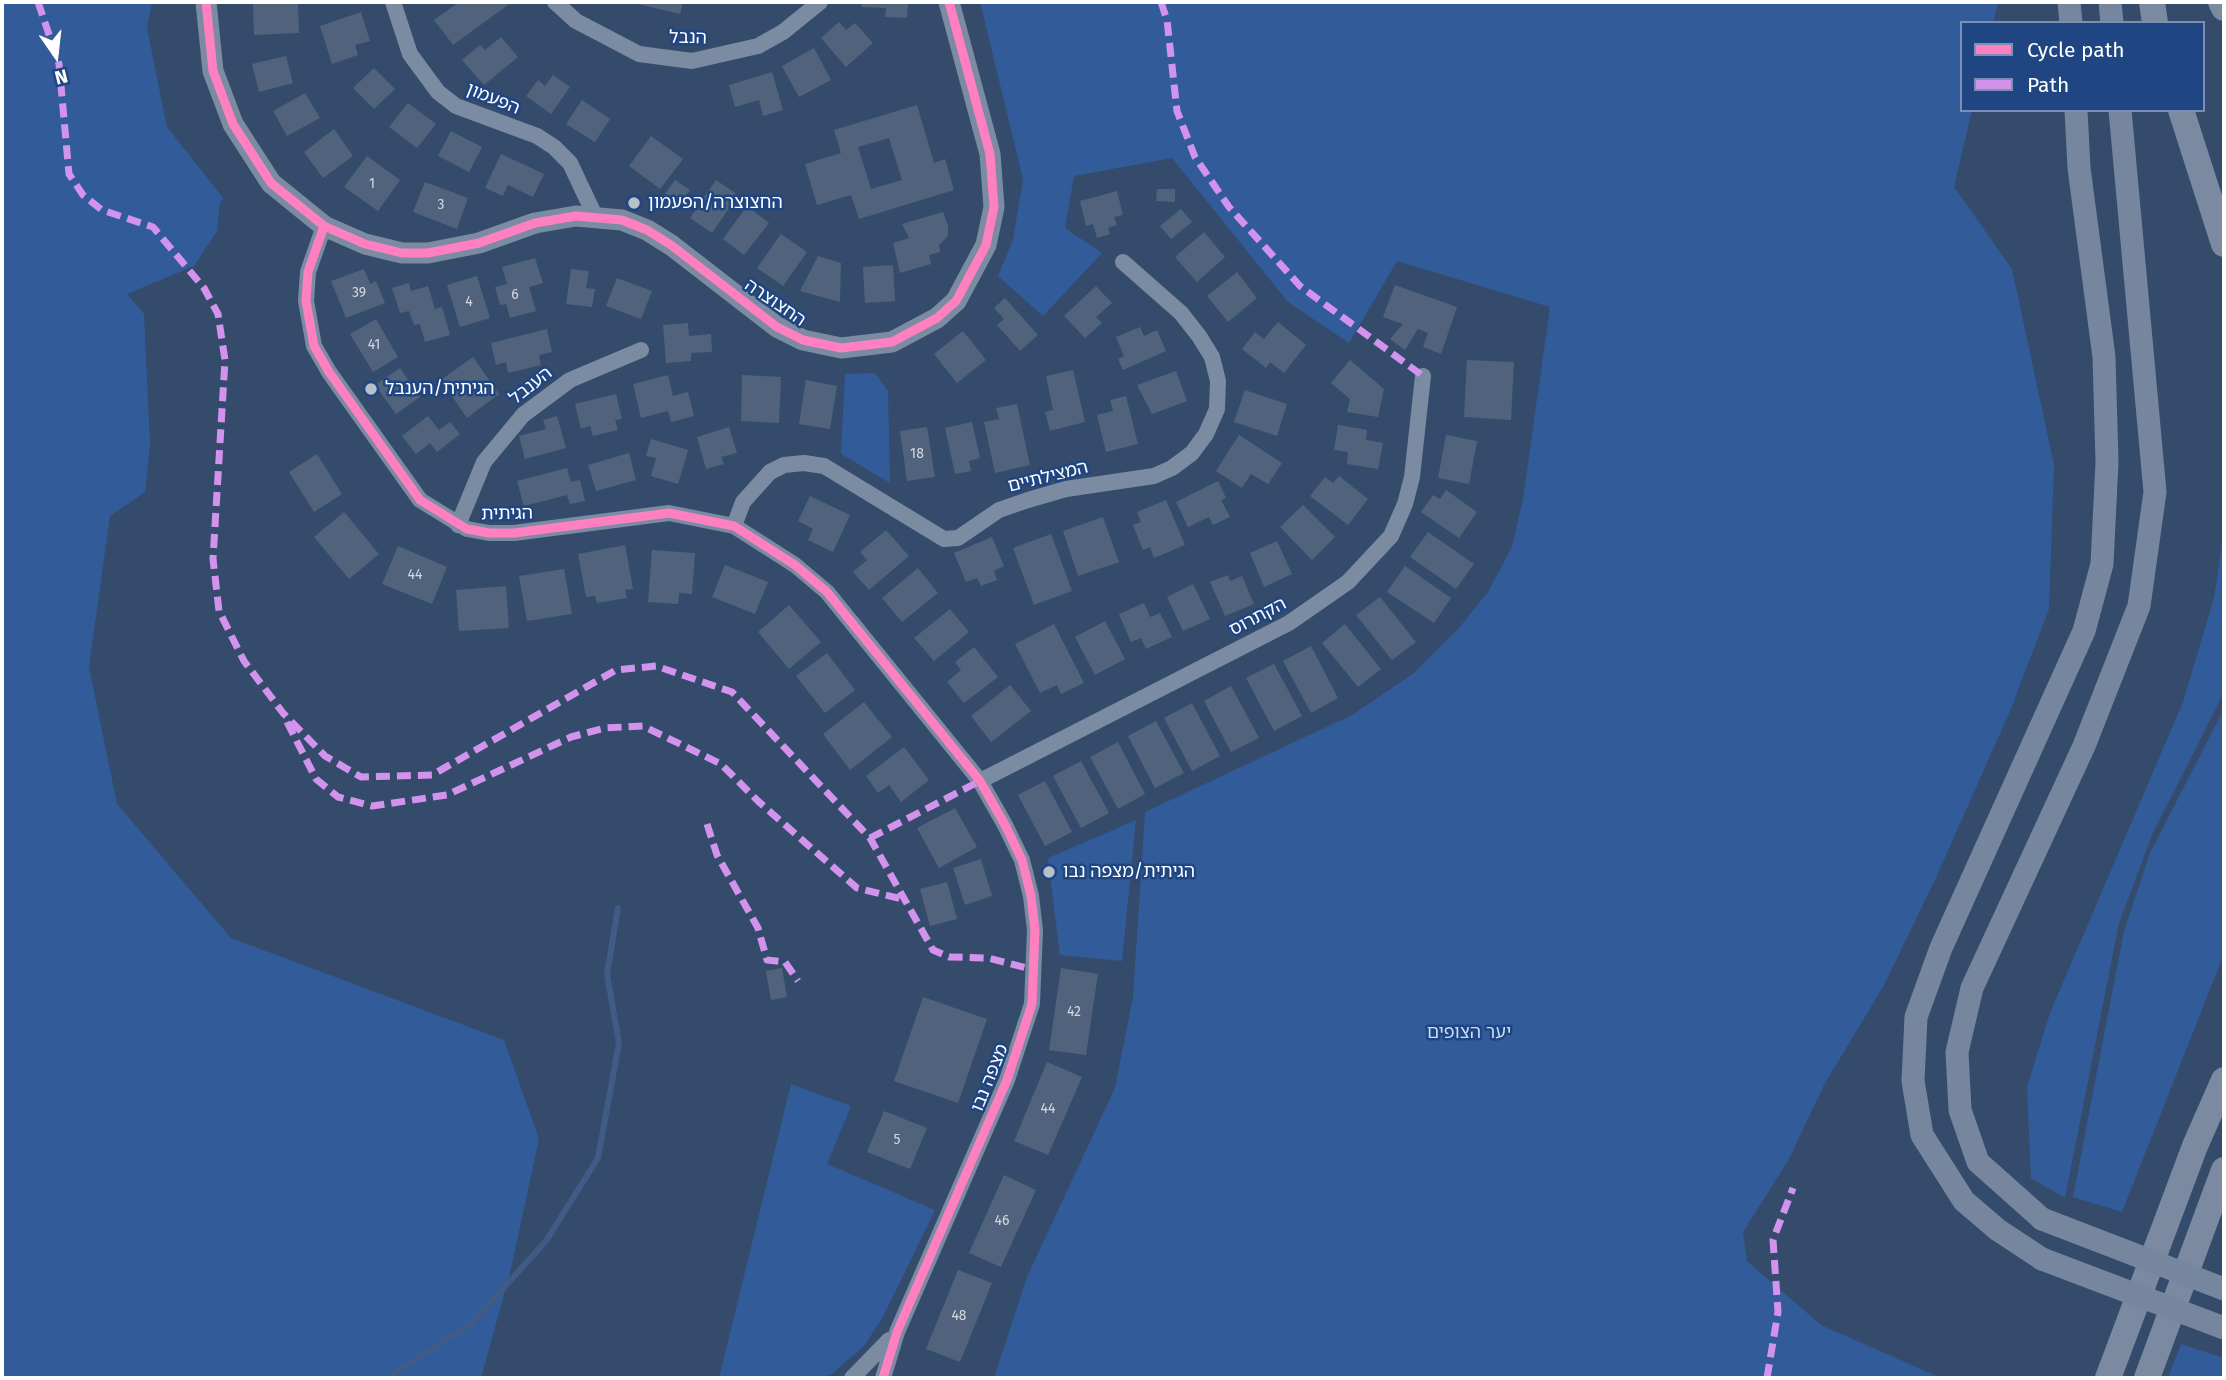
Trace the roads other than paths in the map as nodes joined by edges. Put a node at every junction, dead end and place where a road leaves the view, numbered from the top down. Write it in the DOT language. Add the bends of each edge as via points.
graph roads {
  1 [pos="206,2"];
  2 [pos="393,2"];
  3 [pos="555,2"];
  4 [pos="820,2"];
  5 [pos="949,2"];
  6 [pos="2069,2"];
  7 [pos="2110,2"];
  8 [pos="2152,2"];
  9 [pos="2221,2"];
  10 [pos="2224,8"];
  11 [pos="2071,21"];
  12 [pos="2112,21"];
  13 [pos="2155,21"];
  14 [pos="2076,112"];
  15 [pos="2120,112"];
  16 [pos="2182,112"];
  17 [pos="595,216"];
  18 [pos="324,226"];
  19 [pos="2224,244"];
  20 [pos="1123,262"];
  21 [pos="641,350"];
  22 [pos="1423,376"];
  23 [pos="458,524"];
  24 [pos="734,526"];
  25 [pos="980,781"];
  26 [pos="2224,1080"];
  27 [pos="2224,1170"];
  28 [pos="2224,1289"];
  29 [pos="901,1324"];
  30 [pos="2224,1328"];
  31 [pos="852,1378"];
  32 [pos="883,1378"];
  33 [pos="2108,1378"];
  34 [pos="2147,1378"];
  1 -- 18 [label="street" via="213,71 233,124 271,183"];
  2 -- 17 [label="street, הפעמון" via="410,54 438,92 456,106 537,136 554,147 570,163"];
  3 -- 4 [label="street, הנבל" via="576,21 639,54 692,61 758,46"];
  5 -- 17 [label="street, החצוצרה" via="985,127 994,207 986,245 971,278 956,301 916,331 892,342 855,347 803,340 757,313 647,230"];
  6 -- 11 [label="main road"];
  7 -- 12 [label="main road"];
  8 -- 13 [label="highway"];
  9 -- 10 [label="highway"];
  14 -- 30 [label="main road, bridge" via="2104,356 2107,463 2102,564 2084,631 1941,948 1916,1017 1913,1081 1922,1135 1964,1201 1998,1230 2042,1259"];
  15 -- 28 [label="main road, bridge" via="2155,492 2139,606 2084,747 1972,988 1957,1052 1960,1110 1978,1162 2042,1219"];
  16 -- 19 [label="highway"];
  17 -- 18 [label="street, החצוצרה" via="536,223 479,243 428,253 402,253 365,244"];
  18 -- 23 [label="street, הגיתית" via="306,301 314,346 420,500"];
  20 -- 24 [label="street, המצילתיים" via="1181,313 1212,357 1218,381 1217,409 1206,434 1192,453 1172,468 1154,476 1066,489 1028,500 999,510 958,538 944,539 824,466 785,465 770,472 743,502"];
  21 -- 23 [label="street, הענבל" via="570,380 523,415 484,462"];
  22 -- 25 [label="street, הקתרוס" via="1414,466 1405,504 1391,536 1348,582 1289,623"];
  23 -- 24 [label="street, הגיתית" via="489,533 514,533 669,513"];
  24 -- 25 [label="street, הגיתית" via="774,550 827,592"];
  25 -- 29 [label="street, מצפה נבו" via="1022,860 1031,896 1035,930 1032,1004 1007,1080"];
  26 -- 33 [label="highway"];
  27 -- 34 [label="highway"];
  29 -- 31 [label="street, מצפה נבו"];
  29 -- 32 [label="street, מצפה נבו"];
}
